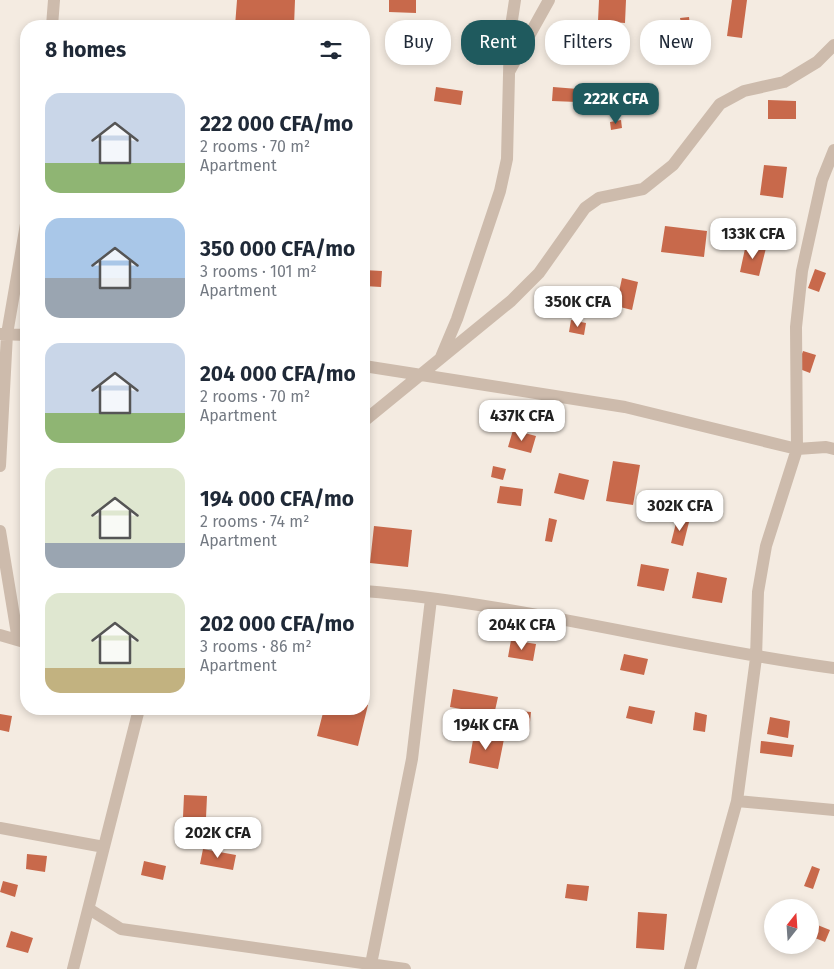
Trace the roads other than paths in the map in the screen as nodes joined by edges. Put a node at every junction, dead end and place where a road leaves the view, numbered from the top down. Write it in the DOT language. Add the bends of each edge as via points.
graph roads {
  1 [pos="54,0"];
  2 [pos="515,0"];
  3 [pos="549,0"];
  4 [pos="52,20"];
  5 [pos="834,45"];
  6 [pos="508,72"];
  7 [pos="834,150"];
  8 [pos="20,254"];
  9 [pos="4,334"];
  10 [pos="20,335"];
  11 [pos="440,359"];
  12 [pos="370,367"];
  13 [pos="422,374"];
  14 [pos="370,416"];
  15 [pos="797,449"];
  16 [pos="834,449"];
  17 [pos="0,466"];
  18 [pos="0,531"];
  19 [pos="370,592"];
  20 [pos="430,599"];
  21 [pos="20,631"];
  22 [pos="0,635"];
  23 [pos="20,640"];
  24 [pos="756,658"];
  25 [pos="834,668"];
  26 [pos="137,715"];
  27 [pos="737,800"];
  28 [pos="834,810"];
  29 [pos="0,828"];
  30 [pos="104,847"];
  31 [pos="89,909"];
  32 [pos="371,964"];
  33 [pos="73,969"];
  34 [pos="405,969"];
  35 [pos="690,969"];
  1 -- 4 [label="street"];
  2 -- 6 [label="street"];
  3 -- 6 [label="street"];
  5 -- 11 [label="street" via="817,62 784,82 744,91 720,104 673,165 643,189 600,198 585,208 539,273"];
  6 -- 11 [label="street" via="507,159 500,191 457,319"];
  7 -- 15 [label="street" via="822,180 802,271 796,327"];
  8 -- 9 [label="street"];
  9 -- 10 [label="street"];
  9 -- 17 [label="street"];
  11 -- 13 [label="street"];
  12 -- 13 [label="street"];
  13 -- 14 [label="street"];
  13 -- 15 [label="street" via="625,407"];
  15 -- 16 [label="street"];
  15 -- 24 [label="street" via="766,546 758,592"];
  18 -- 21 [label="street"];
  19 -- 20 [label="street"];
  20 -- 24 [label="street" via="523,611"];
  20 -- 32 [label="street" via="412,759"];
  22 -- 23 [label="street"];
  24 -- 25 [label="street"];
  24 -- 27 [label="street"];
  26 -- 30 [label="street"];
  27 -- 28 [label="street"];
  27 -- 35 [label="street"];
  29 -- 30 [label="street"];
  30 -- 31 [label="street"];
  31 -- 32 [label="street" via="121,929"];
  31 -- 33 [label="street"];
  32 -- 34 [label="street"];
}
